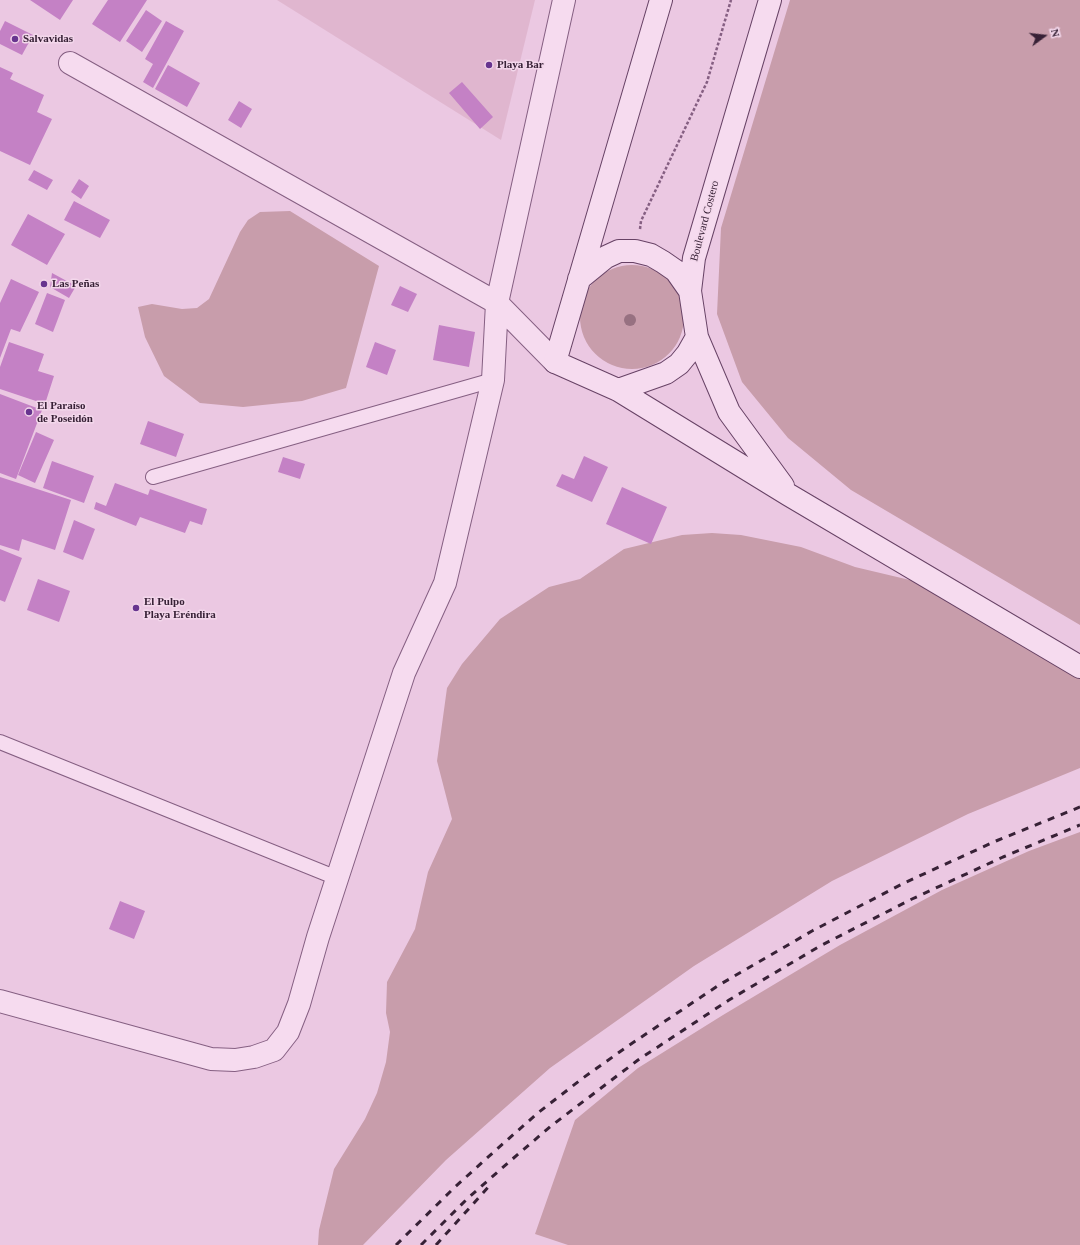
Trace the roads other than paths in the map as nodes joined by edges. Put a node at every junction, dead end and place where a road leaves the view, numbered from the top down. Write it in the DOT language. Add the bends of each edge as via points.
graph roads {
  1 [pos="564,0"];
  2 [pos="661,0"];
  3 [pos="770,0"];
  4 [pos="70,63"];
  5 [pos="580,279"];
  6 [pos="690,291"];
  7 [pos="497,303"];
  8 [pos="697,337"];
  9 [pos="556,362"];
  10 [pos="493,380"];
  11 [pos="618,390"];
  12 [pos="152,477"];
  13 [pos="789,495"];
  14 [pos="1080,667"];
  15 [pos="0,742"];
  16 [pos="337,878"];
  17 [pos="0,1001"];
  1 -- 7 [label="street"];
  2 -- 5 [label="street"];
  3 -- 6 [label="street, Boulevard Costero" via="694,258"];
  4 -- 7 [label="street"];
  5 -- 6 [label="street" via="606,257 619,251 635,251 651,255 676,271"];
  5 -- 9 [label="street"];
  6 -- 8 [label="street, Boulevard Costero"];
  7 -- 9 [label="street"];
  7 -- 10 [label="street"];
  8 -- 11 [label="street" via="679,364 666,373"];
  8 -- 13 [label="street, Boulevard Costero" via="729,412"];
  9 -- 11 [label="street"];
  10 -- 12 [label="lane"];
  10 -- 16 [label="street" via="444,583 404,673"];
  11 -- 13 [label="street"];
  13 -- 14 [label="street"];
  15 -- 16 [label="lane"];
  16 -- 17 [label="street" via="299,1004 288,1032 274,1050 235,1060 211,1059"];
}
